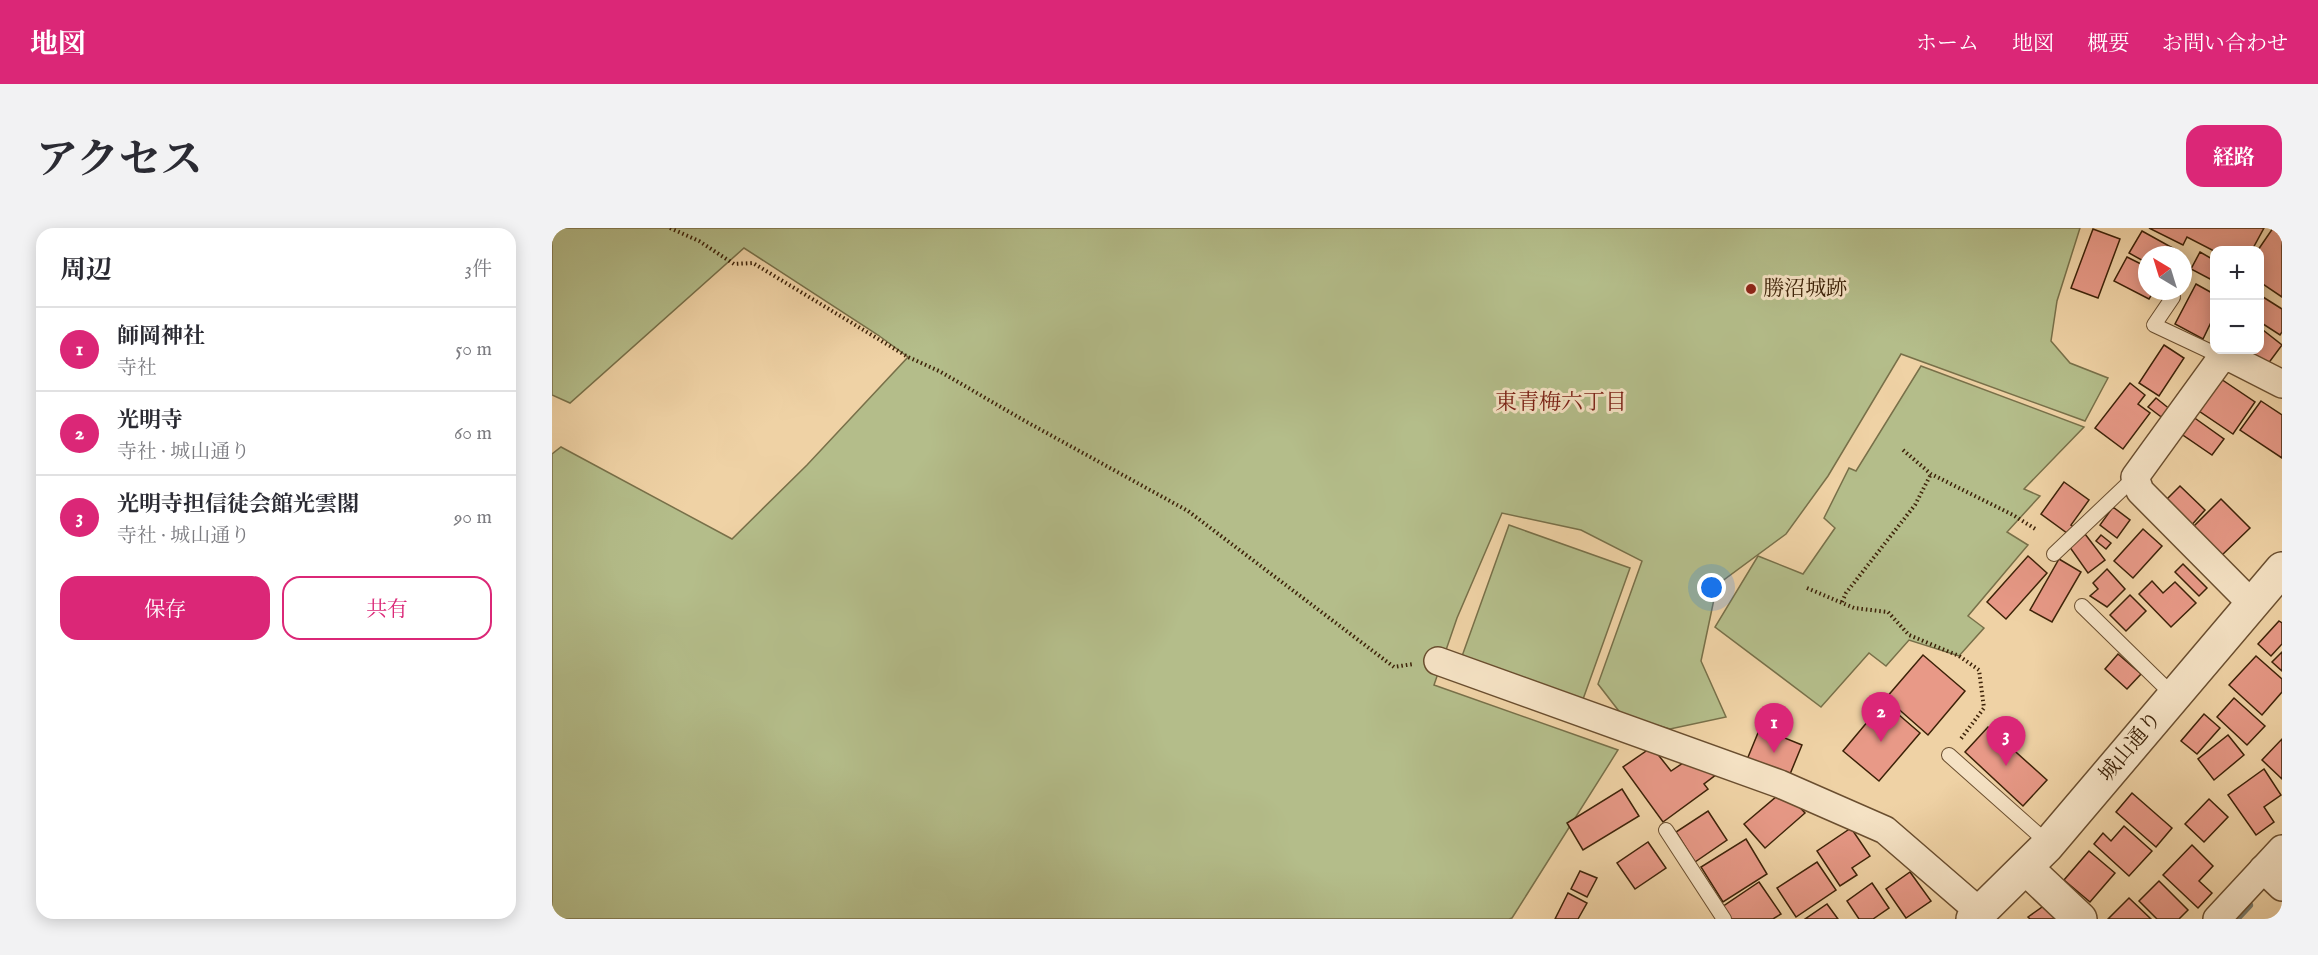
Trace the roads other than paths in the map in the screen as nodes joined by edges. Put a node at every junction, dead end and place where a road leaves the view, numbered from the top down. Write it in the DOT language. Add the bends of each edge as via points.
graph roads {
  1 [pos="2171,300"];
  2 [pos="2222,357"];
  3 [pos="2282,384"];
  4 [pos="2135,477"];
  5 [pos="2054,554"];
  6 [pos="2282,569"];
  7 [pos="2252,604"];
  8 [pos="2082,606"];
  9 [pos="1438,661"];
  10 [pos="2174,696"];
  11 [pos="1949,755"];
  12 [pos="1666,830"];
  13 [pos="2049,844"];
  14 [pos="2282,849"];
  15 [pos="2026,868"];
  16 [pos="2270,876"];
  17 [pos="1977,916"];
  18 [pos="1724,919"];
  19 [pos="2080,919"];
  20 [pos="2217,919"];
  1 -- 2 [label="lane" via="2154,325"];
  2 -- 3 [label="street"];
  2 -- 4 [label="street"];
  4 -- 5 [label="lane"];
  4 -- 7 [label="street" via="2140,491"];
  6 -- 7 [label="street, 城山通り"];
  7 -- 10 [label="street, 城山通り"];
  8 -- 10 [label="lane"];
  9 -- 17 [label="street" via="1780,784 1885,830"];
  10 -- 13 [label="street, 城山通り"];
  11 -- 13 [label="lane"];
  12 -- 18 [label="lane"];
  13 -- 15 [label="street, 城山通り"];
  14 -- 16 [label="street"];
  15 -- 17 [label="street, 城山通り"];
  15 -- 19 [label="street"];
  16 -- 20 [label="street"];
}
